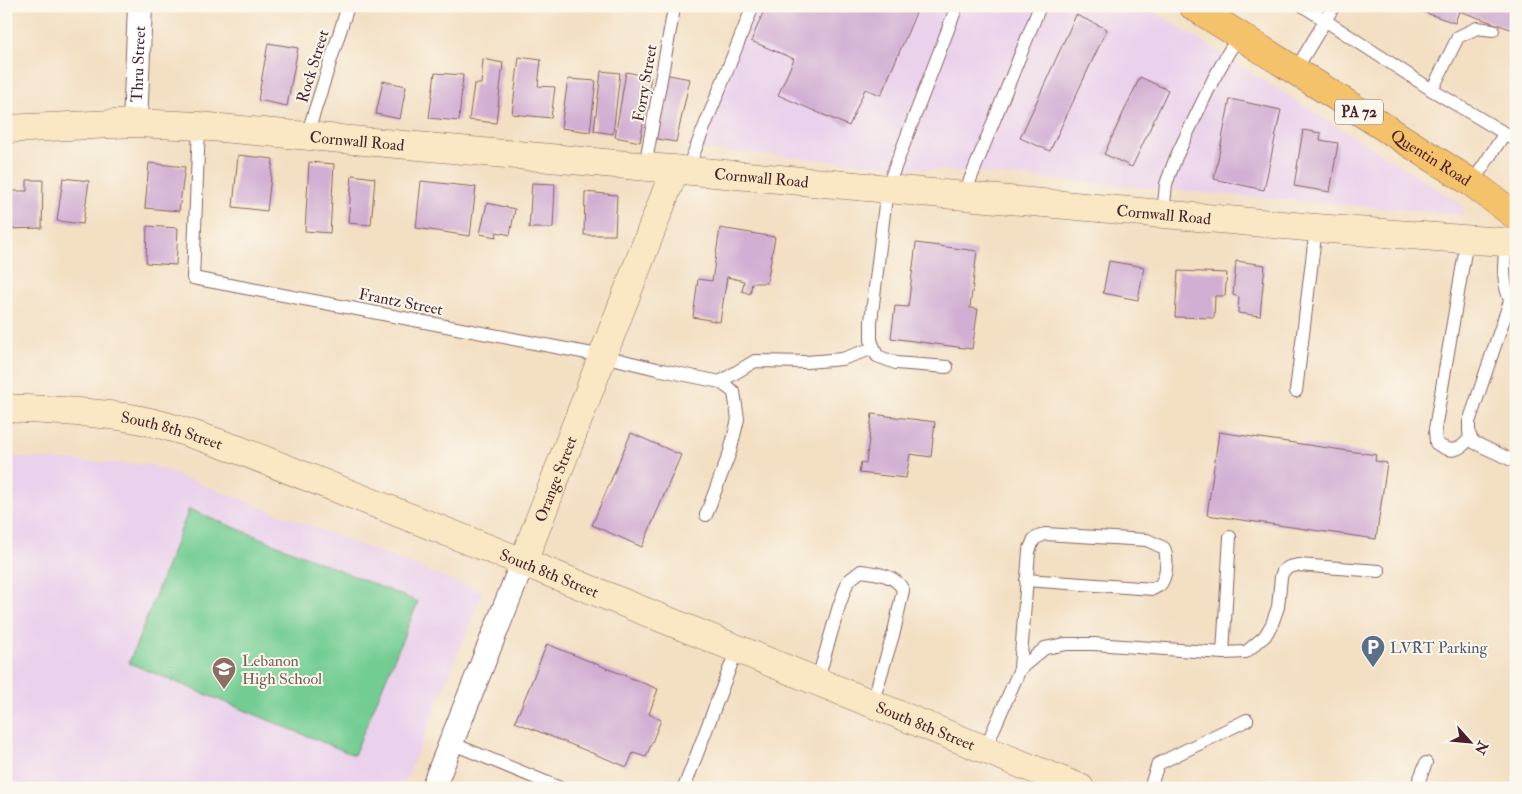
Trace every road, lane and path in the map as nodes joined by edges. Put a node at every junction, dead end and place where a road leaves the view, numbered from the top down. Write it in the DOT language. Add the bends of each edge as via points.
graph roads {
  1 [pos="140,6"];
  2 [pos="348,6"];
  3 [pos="673,6"];
  4 [pos="753,6"];
  5 [pos="956,6"];
  6 [pos="1040,6"];
  7 [pos="1303,6"];
  8 [pos="1334,6"];
  9 [pos="1199,8"];
  10 [pos="1326,20"];
  11 [pos="1493,30"];
  12 [pos="1239,36"];
  13 [pos="1295,71"];
  14 [pos="1432,90"];
  15 [pos="135,123"];
  16 [pos="199,126"];
  17 [pos="6,129"];
  18 [pos="307,135"];
  19 [pos="1510,136"];
  20 [pos="645,166"];
  21 [pos="681,170"];
  22 [pos="1472,183"];
  23 [pos="887,188"];
  24 [pos="964,195"];
  25 [pos="1163,214"];
  26 [pos="1316,228"];
  27 [pos="1512,229"];
  28 [pos="1467,240"];
  29 [pos="1513,304"];
  30 [pos="874,348"];
  31 [pos="603,356"];
  32 [pos="947,366"];
  33 [pos="720,382"];
  34 [pos="1296,391"];
  35 [pos="6,408"];
  36 [pos="1470,438"];
  37 [pos="1514,461"];
  38 [pos="706,514"];
  39 [pos="1230,537"];
  40 [pos="522,562"];
  41 [pos="1379,571"];
  42 [pos="1026,580"];
  43 [pos="737,649"];
  44 [pos="1223,653"];
  45 [pos="1020,669"];
  46 [pos="817,682"];
  47 [pos="872,704"];
  48 [pos="1247,720"];
  49 [pos="451,743"];
  50 [pos="985,750"];
  51 [pos="1426,763"];
  52 [pos="433,788"];
  53 [pos="560,788"];
  54 [pos="684,788"];
  55 [pos="1080,788"];
  56 [pos="1150,788"];
  57 [pos="1416,788"];
  1 -- 15 [label="street, Thru Street"];
  2 -- 18 [label="lane, Rock Street"];
  3 -- 20 [label="lane, Forry Street"];
  4 -- 21 [label="lane"];
  5 -- 23 [label="lane"];
  6 -- 24 [label="lane"];
  7 -- 10 [label="lane"];
  8 -- 10 [label="lane"];
  9 -- 12 [label="highway, Quentin Road / PA 72"];
  10 -- 13 [label="lane"];
  10 -- 14 [label="lane"];
  11 -- 14 [label="lane" via="1477,28 1458,37"];
  12 -- 13 [label="highway, Quentin Road / PA 72"];
  12 -- 25 [label="lane" via="1176,157 1166,184"];
  13 -- 22 [label="highway, Quentin Road / PA 72"];
  14 -- 19 [label="lane"];
  15 -- 16 [label="street, Cornwall Road"];
  15 -- 17 [label="street, Cornwall Road"];
  16 -- 18 [label="street, Cornwall Road"];
  16 -- 31 [label="lane, Frantz Street" via="193,278"];
  18 -- 20 [label="street, Cornwall Road"];
  19 -- 22 [label="lane"];
  20 -- 21 [label="street, Cornwall Road"];
  21 -- 23 [label="street, Cornwall Road"];
  21 -- 31 [label="street, Orange Street"];
  22 -- 27 [label="highway, Quentin Road / PA 72"];
  23 -- 24 [label="street, Cornwall Road"];
  23 -- 30 [label="lane" via="871,321"];
  24 -- 25 [label="street, Cornwall Road"];
  25 -- 26 [label="street, Cornwall Road"];
  26 -- 28 [label="street, Cornwall Road"];
  26 -- 34 [label="lane"];
  27 -- 28 [label="street, Cornwall Road"];
  27 -- 29 [label="lane" via="1504,275 1506,290"];
  28 -- 36 [label="lane" via="1435,428 1436,443 1443,448 1453,450"];
  29 -- 36 [label="lane" via="1469,422"];
  30 -- 32 [label="lane" via="877,356 896,363"];
  30 -- 33 [label="lane" via="842,359 755,361"];
  31 -- 33 [label="lane, Frantz Street"];
  31 -- 40 [label="street, Orange Street"];
  33 -- 38 [label="lane" via="734,392 738,419 730,452"];
  35 -- 40 [label="street, South 8th Street" via="126,417 197,435"];
  36 -- 37 [label="lane"];
  39 -- 44 [label="lane"];
  40 -- 43 [label="street, South 8th Street"];
  40 -- 49 [label="street, Orange Street"];
  41 -- 44 [label="lane" via="1289,567 1281,577 1278,607 1265,636 1246,652"];
  42 -- 42 [label="lane" via="1029,551 1034,539 1045,534 1147,540 1164,548 1166,553 1164,577 1160,586 1153,589"];
  42 -- 45 [label="lane"];
  43 -- 46 [label="street, South 8th Street"];
  43 -- 54 [label="lane"];
  44 -- 45 [label="lane" via="1066,644 1045,648"];
  45 -- 50 [label="lane"];
  46 -- 47 [label="street, South 8th Street"];
  46 -- 47 [label="lane" via="848,581 861,571 882,574 900,584 903,590"];
  47 -- 50 [label="street, South 8th Street"];
  48 -- 56 [label="lane" via="1158,764"];
  49 -- 52 [label="street, Orange Street"];
  49 -- 53 [label="lane"];
  50 -- 55 [label="street, South 8th Street"];
  51 -- 57 [label="lane"];
}
